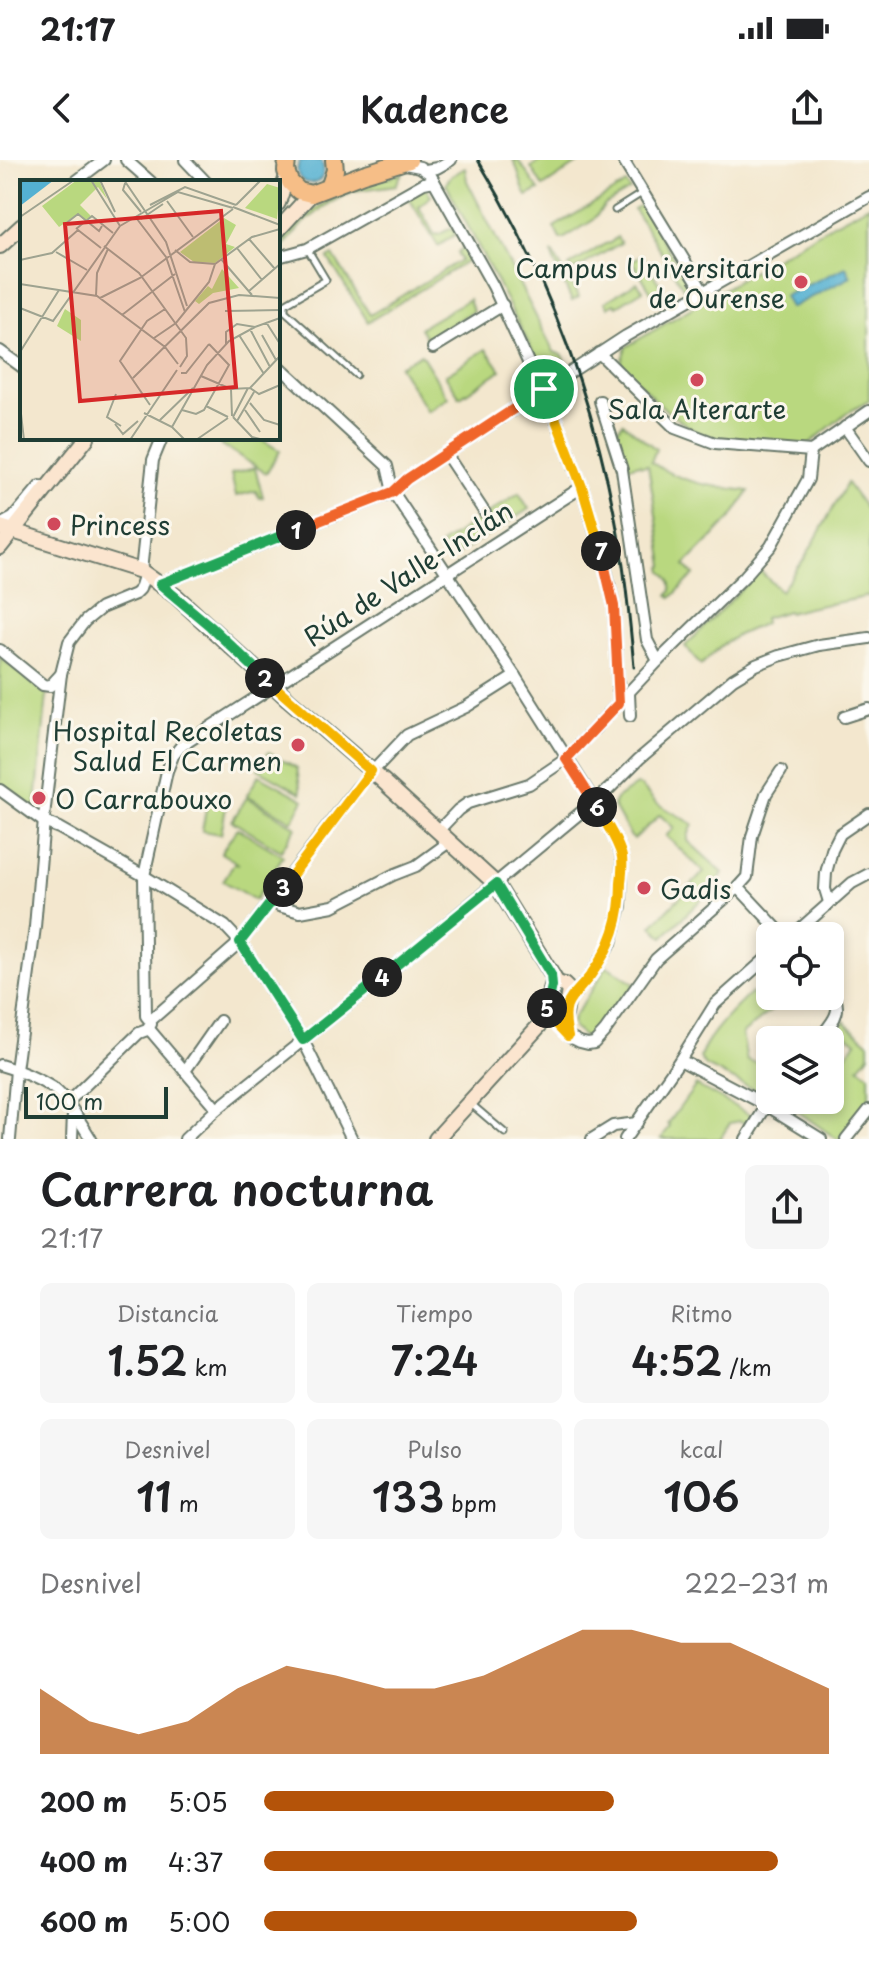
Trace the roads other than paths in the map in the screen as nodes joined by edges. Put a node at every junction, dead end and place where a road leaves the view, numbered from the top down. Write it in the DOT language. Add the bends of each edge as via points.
graph roads {
  1 [pos="104,160"];
  2 [pos="126,160"];
  3 [pos="185,160"];
  4 [pos="334,160"];
  5 [pos="451,160"];
  6 [pos="623,160"];
  7 [pos="404,162"];
  8 [pos="287,164"];
  9 [pos="426,170"];
  10 [pos="80,180"];
  11 [pos="149,180"];
  12 [pos="204,180"];
  13 [pos="434,181"];
  14 [pos="330,185"];
  15 [pos="643,192"];
  16 [pos="280,194"];
  17 [pos="311,194"];
  18 [pos="869,197"];
  19 [pos="615,210"];
  20 [pos="20,228"];
  21 [pos="280,228"];
  22 [pos="0,246"];
  23 [pos="312,247"];
  24 [pos="280,256"];
  25 [pos="703,291"];
  26 [pos="503,305"];
  27 [pos="433,348"];
  28 [pos="0,351"];
  29 [pos="599,353"];
  30 [pos="20,366"];
  31 [pos="280,367"];
  32 [pos="356,375"];
  33 [pos="544,389"];
  34 [pos="600,401"];
  35 [pos="869,411"];
  36 [pos="845,427"];
  37 [pos="77,440"];
  38 [pos="85,440"];
  39 [pos="161,440"];
  40 [pos="811,451"];
  41 [pos="446,454"];
  42 [pos="869,461"];
  43 [pos="582,487"];
  44 [pos="393,492"];
  45 [pos="485,513"];
  46 [pos="4,528"];
  47 [pos="0,547"];
  48 [pos="143,572"];
  49 [pos="447,574"];
  50 [pos="160,584"];
  51 [pos="869,638"];
  52 [pos="0,650"];
  53 [pos="658,661"];
  54 [pos="61,674"];
  55 [pos="515,676"];
  56 [pos="273,686"];
  57 [pos="629,693"];
  58 [pos="619,703"];
  59 [pos="869,709"];
  60 [pos="630,716"];
  61 [pos="844,717"];
  62 [pos="566,759"];
  63 [pos="371,771"];
  64 [pos="781,771"];
  65 [pos="0,790"];
  66 [pos="594,801"];
  67 [pos="869,814"];
  68 [pos="44,822"];
  69 [pos="443,837"];
  70 [pos="869,874"];
  71 [pos="144,876"];
  72 [pos="496,884"];
  73 [pos="738,887"];
  74 [pos="272,901"];
  75 [pos="829,902"];
  76 [pos="771,922"];
  77 [pos="807,922"];
  78 [pos="240,942"];
  79 [pos="756,967"];
  80 [pos="585,981"];
  81 [pos="556,982"];
  82 [pos="554,1014"];
  83 [pos="220,1021"];
  84 [pos="146,1028"];
  85 [pos="303,1040"];
  86 [pos="680,1060"];
  87 [pos="0,1065"];
  88 [pos="16,1070"];
  89 [pos="185,1071"];
  90 [pos="756,1096"];
  91 [pos="469,1102"];
  92 [pos="70,1107"];
  93 [pos="217,1109"];
  94 [pos="869,1110"];
  95 [pos="761,1114"];
  96 [pos="785,1114"];
  97 [pos="203,1123"];
  98 [pos="637,1123"];
  99 [pos="505,1133"];
  100 [pos="10,1139"];
  101 [pos="72,1139"];
  102 [pos="91,1139"];
  103 [pos="185,1139"];
  104 [pos="195,1139"];
  105 [pos="352,1139"];
  106 [pos="436,1139"];
  107 [pos="592,1139"];
  108 [pos="625,1139"];
  109 [pos="746,1139"];
  110 [pos="821,1139"];
  111 [pos="846,1139"];
  1 -- 10 [label="street"];
  2 -- 11 [label="street"];
  3 -- 12 [label="street"];
  4 -- 14 [label="main road"];
  5 -- 9 [label="street"];
  6 -- 15 [label="street"];
  7 -- 9 [label="street"];
  7 -- 14 [label="main road"];
  8 -- 16 [label="street"];
  8 -- 17 [label="main road" via="294,187"];
  9 -- 13 [label="street"];
  13 -- 23 [label="street"];
  13 -- 26 [label="street"];
  14 -- 17 [label="main road"];
  15 -- 19 [label="lane"];
  15 -- 25 [label="street"];
  17 -- 21 [label="street"];
  18 -- 25 [label="street"];
  20 -- 22 [label="street"];
  23 -- 24 [label="street"];
  23 -- 32 [label="lane" via="326,280 285,304 285,311"];
  25 -- 29 [label="street"];
  26 -- 27 [label="street"];
  26 -- 33 [label="street"];
  28 -- 30 [label="street"];
  29 -- 33 [label="street"];
  29 -- 40 [label="street" via="675,428 715,443"];
  31 -- 44 [label="street" via="387,466"];
  33 -- 41 [label="street"];
  33 -- 43 [label="street"];
  34 -- 53 [label="street" via="622,470 647,640"];
  35 -- 36 [label="street"];
  36 -- 40 [label="street"];
  36 -- 42 [label="street"];
  37 -- 46 [label="street"];
  38 -- 46 [label="street"];
  39 -- 48 [label="street" via="153,460"];
  40 -- 53 [label="street" via="808,479 771,546"];
  41 -- 44 [label="street"];
  41 -- 45 [label="street"];
  43 -- 49 [label="street, Rúa de Valle-Inclán"];
  43 -- 58 [label="street" via="614,606"];
  44 -- 49 [label="street"];
  44 -- 50 [label="street"];
  46 -- 47 [label="street"];
  46 -- 48 [label="street"];
  48 -- 50 [label="street"];
  48 -- 54 [label="street" via="135,594 101,608 77,630"];
  49 -- 55 [label="street"];
  49 -- 56 [label="street, Rúa de Valle-Inclán"];
  50 -- 56 [label="street"];
  51 -- 66 [label="street" via="819,645 756,665 636,755 623,777"];
  52 -- 54 [label="street" via="43,685 50,686"];
  53 -- 57 [label="street"];
  54 -- 68 [label="street"];
  55 -- 62 [label="street"];
  55 -- 63 [label="street" via="407,735"];
  56 -- 63 [label="street"];
  56 -- 71 [label="street, Rúa de Valle-Inclán" via="173,756"];
  57 -- 58 [label="street"];
  57 -- 60 [label="street"];
  58 -- 62 [label="street"];
  59 -- 61 [label="street"];
  62 -- 66 [label="street"];
  62 -- 69 [label="street" via="529,784 468,803"];
  63 -- 69 [label="street"];
  63 -- 74 [label="street"];
  64 -- 73 [label="street" via="766,794 752,836 747,877"];
  65 -- 68 [label="street"];
  66 -- 72 [label="street"];
  66 -- 80 [label="street" via="622,858 621,906 611,943"];
  67 -- 75 [label="street" via="840,834 832,850 825,889"];
  68 -- 71 [label="street"];
  68 -- 88 [label="street"];
  69 -- 72 [label="street"];
  69 -- 74 [label="street" via="416,866 333,906 300,912"];
  70 -- 75 [label="street"];
  71 -- 78 [label="street" via="225,926"];
  71 -- 84 [label="street, Rúa de Valle-Inclán"];
  72 -- 81 [label="street"];
  72 -- 85 [label="street"];
  73 -- 76 [label="street"];
  73 -- 82 [label="street" via="656,959 599,1039 588,1044 568,1036"];
  74 -- 78 [label="street"];
  75 -- 77 [label="street"];
  78 -- 84 [label="street"];
  78 -- 85 [label="street"];
  79 -- 86 [label="street" via="716,1003"];
  80 -- 81 [label="street"];
  80 -- 82 [label="street"];
  81 -- 82 [label="street"];
  81 -- 82 [label="street" via="569,990"];
  82 -- 91 [label="street"];
  83 -- 89 [label="street"];
  84 -- 89 [label="street"];
  84 -- 92 [label="street"];
  85 -- 93 [label="street"];
  85 -- 105 [label="street"];
  86 -- 90 [label="street"];
  86 -- 98 [label="street"];
  87 -- 88 [label="street"];
  88 -- 92 [label="street" via="54,1089"];
  88 -- 100 [label="street"];
  89 -- 93 [label="street"];
  91 -- 99 [label="lane"];
  91 -- 106 [label="street"];
  92 -- 101 [label="street"];
  92 -- 102 [label="street"];
  93 -- 97 [label="street"];
  94 -- 111 [label="street"];
  95 -- 109 [label="street"];
  96 -- 110 [label="street"];
  97 -- 103 [label="street"];
  97 -- 104 [label="street"];
  98 -- 107 [label="street" via="613,1126"];
  98 -- 108 [label="street"];
}
